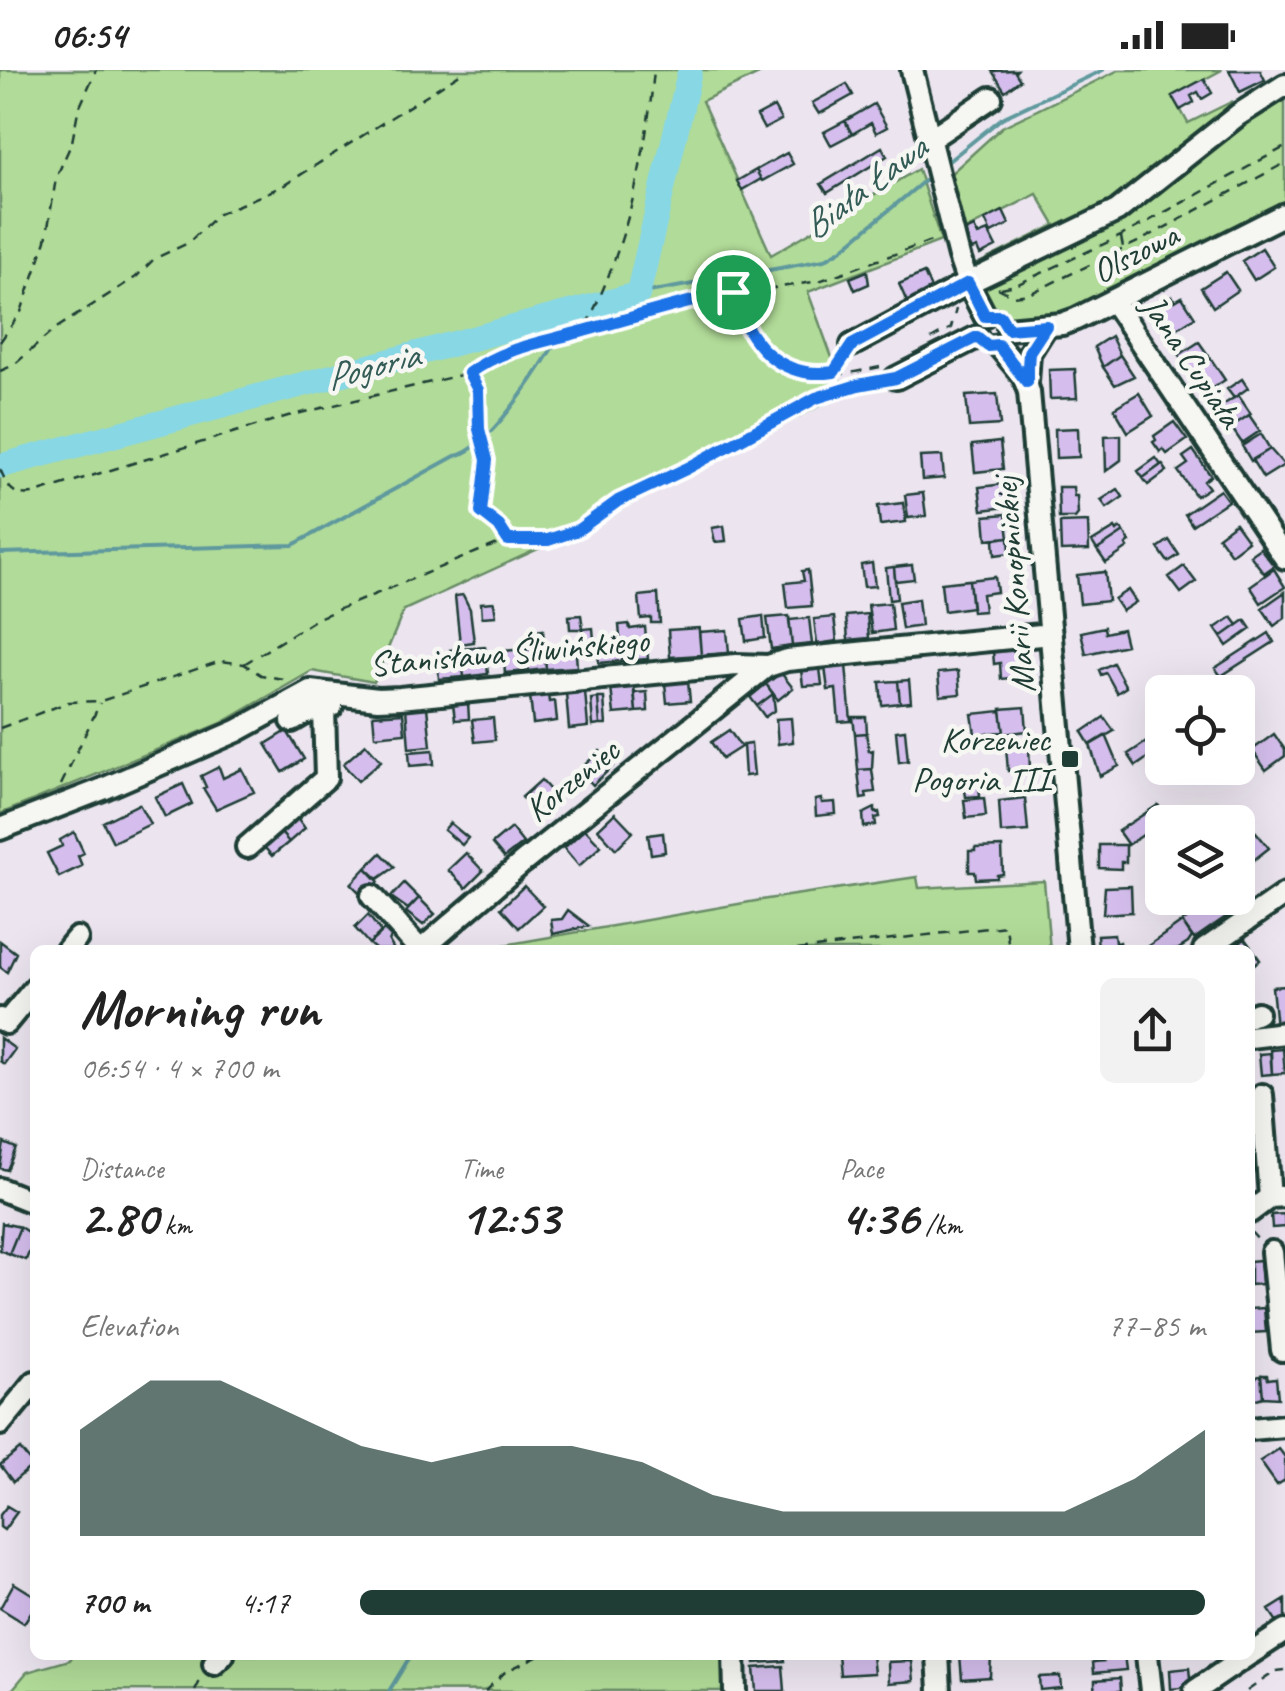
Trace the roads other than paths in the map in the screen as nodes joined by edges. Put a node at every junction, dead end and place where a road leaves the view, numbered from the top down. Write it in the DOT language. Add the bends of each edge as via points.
graph roads {
  1 [pos="912,70"];
  2 [pos="1285,85"];
  3 [pos="992,98"];
  4 [pos="932,147"];
  5 [pos="1285,214"];
  6 [pos="968,283"];
  7 [pos="1122,296"];
  8 [pos="985,316"];
  9 [pos="1046,326"];
  10 [pos="977,337"];
  11 [pos="1003,337"];
  12 [pos="852,345"];
  13 [pos="887,373"];
  14 [pos="1027,382"];
  15 [pos="1285,558"];
  16 [pos="1052,634"];
  17 [pos="768,666"];
  18 [pos="330,701"];
  19 [pos="292,721"];
  20 [pos="0,829"];
  21 [pos="247,846"];
  22 [pos="1285,894"];
  23 [pos="372,896"];
  24 [pos="416,945"];
  25 [pos="427,945"];
  26 [pos="1079,945"];
  27 [pos="1211,945"];
  28 [pos="30,994"];
  29 [pos="0,1018"];
  30 [pos="1285,1033"];
  31 [pos="1255,1036"];
  32 [pos="1262,1095"];
  33 [pos="0,1189"];
  34 [pos="1278,1196"];
  35 [pos="30,1201"];
  36 [pos="1255,1209"];
  37 [pos="1272,1252"];
  38 [pos="1285,1350"];
  39 [pos="30,1388"];
  40 [pos="0,1424"];
  41 [pos="1285,1426"];
  42 [pos="1255,1429"];
  43 [pos="1285,1630"];
  44 [pos="1255,1650"];
  45 [pos="734,1660"];
  46 [pos="938,1660"];
  47 [pos="1147,1660"];
  48 [pos="1240,1660"];
  49 [pos="736,1691"];
  50 [pos="940,1691"];
  51 [pos="1150,1691"];
  52 [pos="1194,1691"];
  1 -- 4 [label="street"];
  2 -- 6 [label="street" via="1117,211"];
  3 -- 4 [label="street"];
  4 -- 6 [label="street"];
  5 -- 7 [label="street, Olszowa"];
  6 -- 8 [label="street"];
  6 -- 12 [label="street"];
  7 -- 9 [label="street, Olszowa"];
  7 -- 15 [label="street, Jana Cupiała"];
  8 -- 10 [label="street"];
  8 -- 11 [label="street" via="1000,316"];
  9 -- 11 [label="street, Olszowa"];
  9 -- 14 [label="street" via="1029,352"];
  10 -- 11 [label="street" via="988,346"];
  10 -- 13 [label="street"];
  11 -- 14 [label="street"];
  14 -- 16 [label="street, Marii Konopnickiej"];
  16 -- 17 [label="street, Stanisława Śliwińskiego"];
  16 -- 26 [label="street, Marii Konopnickiej"];
  17 -- 18 [label="street, Stanisława Śliwińskiego"];
  17 -- 25 [label="street, Korzeniec"];
  18 -- 19 [label="street"];
  18 -- 20 [label="street, Stanisława Śliwińskiego" via="320,690 297,695 237,731"];
  18 -- 21 [label="street" via="326,778"];
  22 -- 27 [label="street"];
  23 -- 24 [label="street"];
  28 -- 29 [label="street" via="6,1023"];
  30 -- 31 [label="street"];
  32 -- 34 [label="street"];
  33 -- 35 [label="street"];
  34 -- 36 [label="street"];
  37 -- 38 [label="street"];
  39 -- 40 [label="street"];
  41 -- 42 [label="street"];
  43 -- 44 [label="street"];
  45 -- 49 [label="street"];
  46 -- 50 [label="street"];
  47 -- 51 [label="street"];
  48 -- 52 [label="street"];
}
